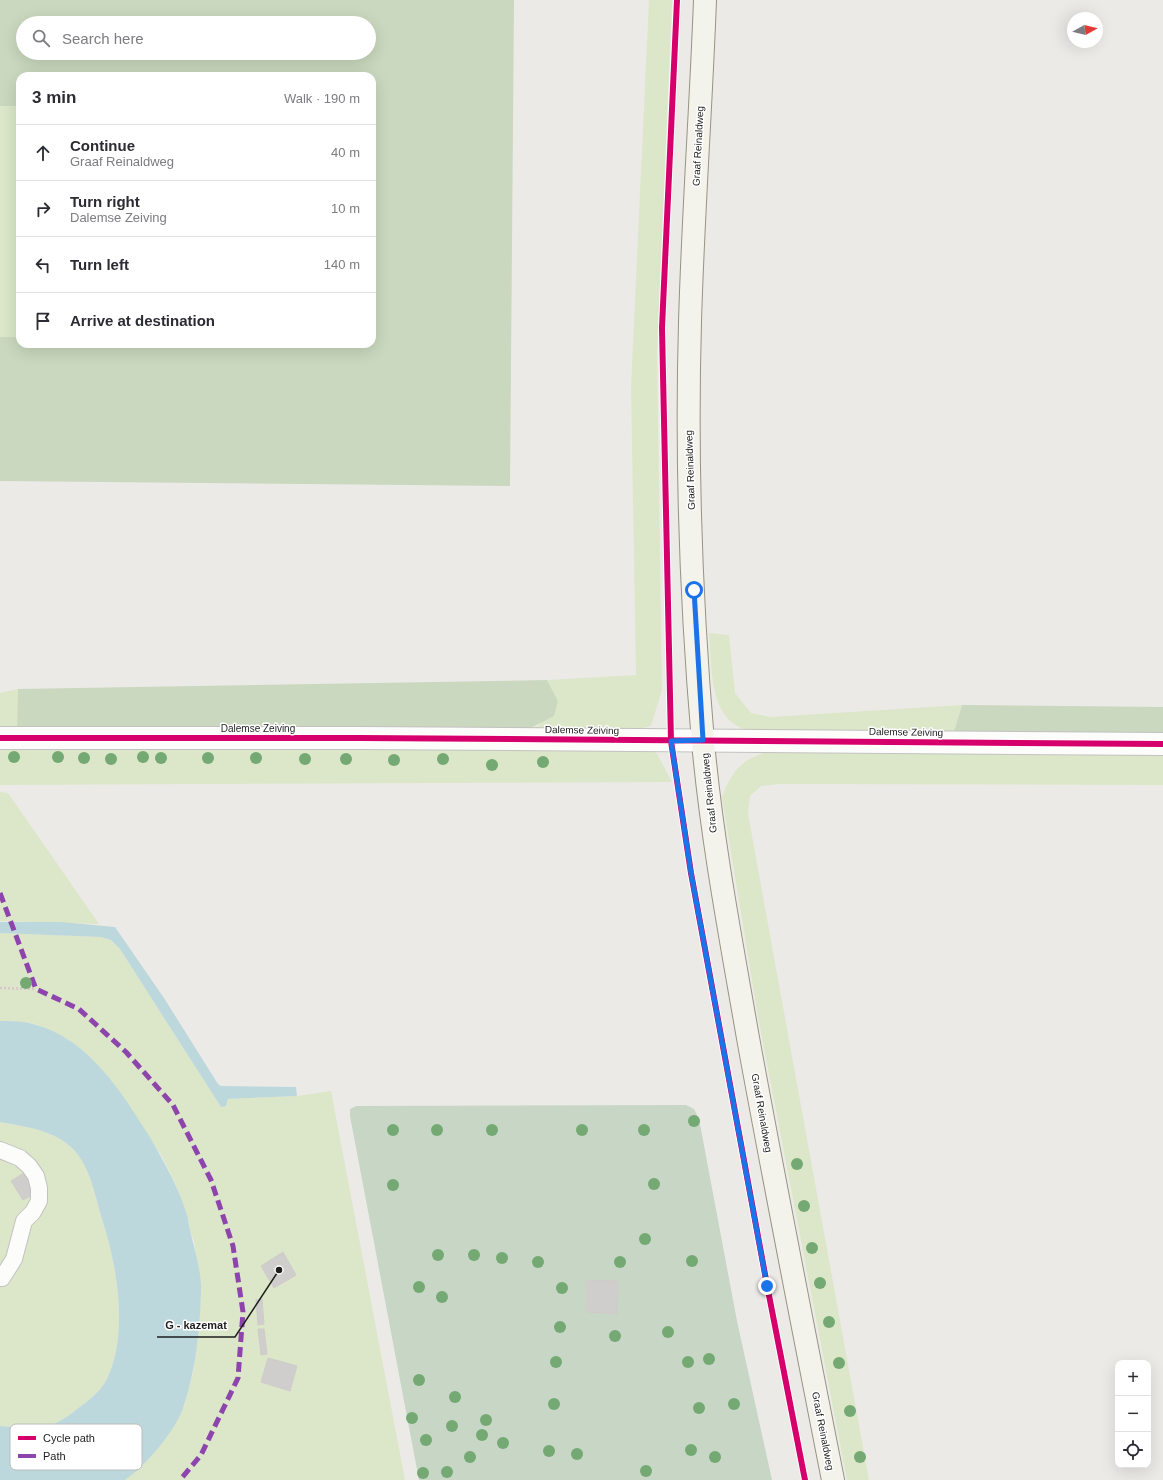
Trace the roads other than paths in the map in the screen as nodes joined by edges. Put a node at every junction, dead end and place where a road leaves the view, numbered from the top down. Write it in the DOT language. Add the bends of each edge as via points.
graph roads {
  1 [pos="705,0"];
  2 [pos="0,738"];
  3 [pos="703,740"];
  4 [pos="1163,744"];
  5 [pos="0,1150"];
  6 [pos="0,1278"];
  7 [pos="833,1480"];
  1 -- 3 [label="main road, Graaf Reinaldweg" via="690,320 688,426"];
  2 -- 3 [label="street, Dalemse Zeiving"];
  3 -- 4 [label="street, Dalemse Zeiving"];
  3 -- 7 [label="main road, Graaf Reinaldweg" via="726,913 770,1158"];
  5 -- 6 [label="lane" via="20,1158 29,1166 36,1176 39,1188 39,1201 20,1230 14,1259"];
}
